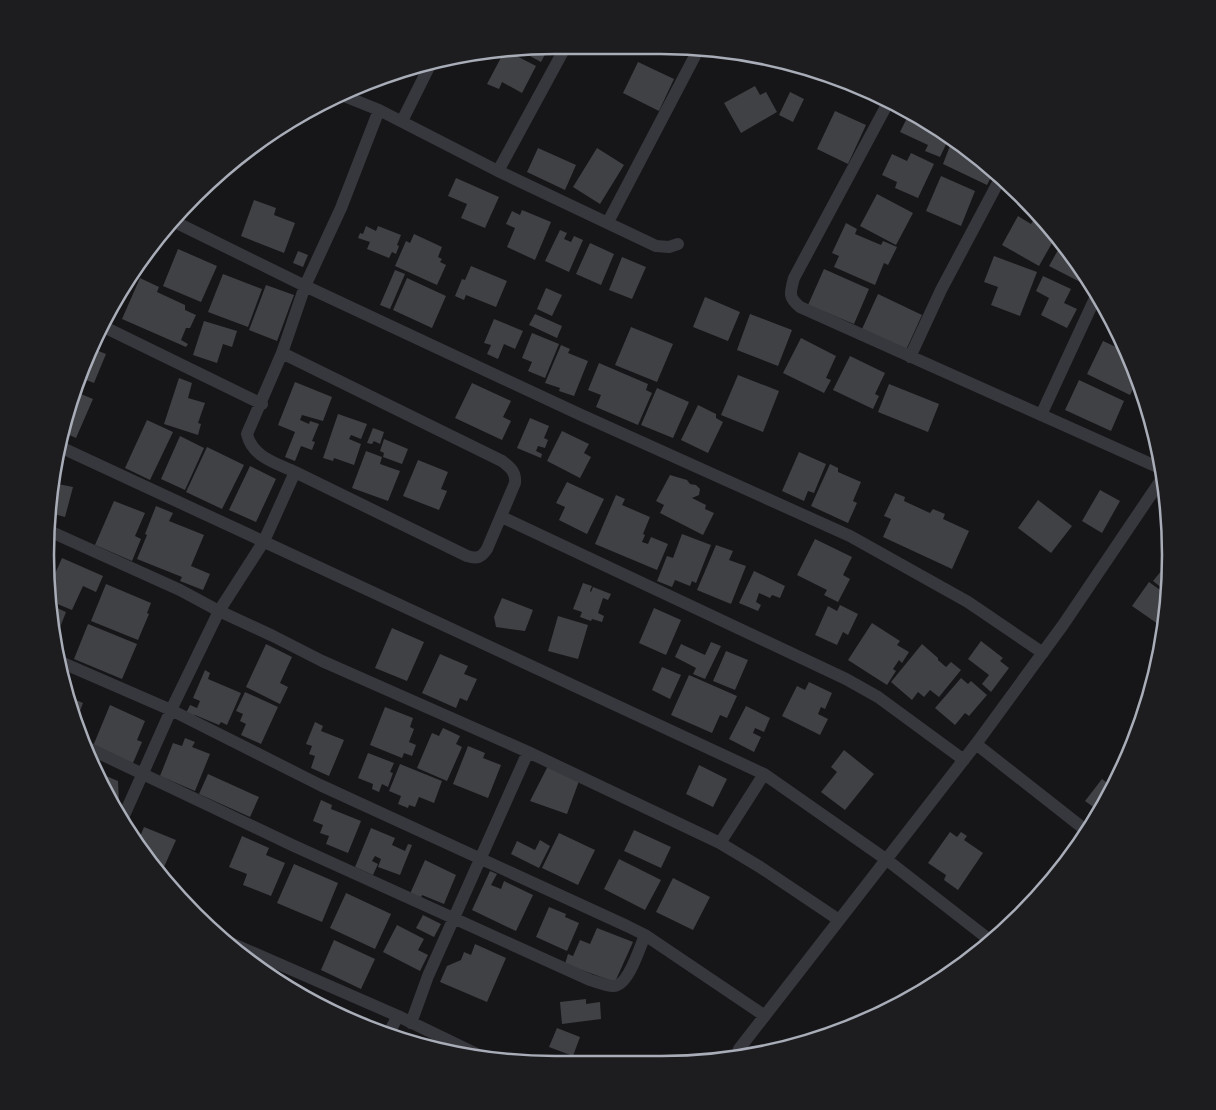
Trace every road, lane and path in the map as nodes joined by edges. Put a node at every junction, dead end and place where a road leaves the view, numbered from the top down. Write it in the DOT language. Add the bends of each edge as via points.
graph roads {
  1 [pos="562,54"];
  2 [pos="695,55"];
  3 [pos="427,70"];
  4 [pos="349,98"];
  5 [pos="886,107"];
  6 [pos="379,110"];
  7 [pos="402,121"];
  8 [pos="498,171"];
  9 [pos="997,183"];
  10 [pos="608,222"];
  11 [pos="178,225"];
  12 [pos="678,244"];
  13 [pos="305,286"];
  14 [pos="1093,302"];
  15 [pos="107,329"];
  16 [pos="282,353"];
  17 [pos="910,357"];
  18 [pos="262,404"];
  19 [pos="1041,415"];
  20 [pos="65,449"];
  21 [pos="1154,465"];
  22 [pos="295,472"];
  23 [pos="1157,485"];
  24 [pos="502,517"];
  25 [pos="55,533"];
  26 [pos="264,541"];
  27 [pos="219,611"];
  28 [pos="1043,653"];
  29 [pos="66,664"];
  30 [pos="171,710"];
  31 [pos="976,744"];
  32 [pos="94,752"];
  33 [pos="528,752"];
  34 [pos="964,760"];
  35 [pos="764,774"];
  36 [pos="143,775"];
  37 [pos="125,813"];
  38 [pos="1082,827"];
  39 [pos="720,844"];
  40 [pos="481,858"];
  41 [pos="887,860"];
  42 [pos="453,918"];
  43 [pos="839,920"];
  44 [pos="645,935"];
  45 [pos="985,937"];
  46 [pos="246,950"];
  47 [pos="398,1016"];
  48 [pos="764,1016"];
  49 [pos="411,1023"];
  50 [pos="391,1029"];
  51 [pos="464,1048"];
  52 [pos="739,1049"];
  1 -- 8 [label="street"];
  2 -- 10 [label="street"];
  3 -- 7 [label="street"];
  4 -- 6 [label="street"];
  5 -- 17 [label="street" via="794,278 790,295 800,307"];
  6 -- 7 [label="street"];
  6 -- 13 [label="street" via="341,208"];
  7 -- 8 [label="street"];
  8 -- 10 [label="street"];
  9 -- 17 [label="street"];
  10 -- 12 [label="street" via="656,246"];
  11 -- 13 [label="street"];
  13 -- 16 [label="street"];
  13 -- 28 [label="street" via="850,536 968,602"];
  14 -- 19 [label="street"];
  15 -- 18 [label="street"];
  16 -- 18 [label="street"];
  16 -- 24 [label="street" via="511,468 516,475 516,483"];
  17 -- 19 [label="street"];
  18 -- 22 [label="street" via="247,434 249,442 261,456"];
  19 -- 21 [label="street"];
  20 -- 26 [label="street"];
  22 -- 24 [label="street" via="474,558 484,555"];
  22 -- 26 [label="street"];
  23 -- 28 [label="street"];
  24 -- 34 [label="street" via="846,679 878,697"];
  25 -- 27 [label="street"];
  26 -- 27 [label="street"];
  26 -- 35 [label="street"];
  27 -- 30 [label="street"];
  27 -- 33 [label="street" via="322,661"];
  28 -- 31 [label="street"];
  29 -- 30 [label="street"];
  30 -- 36 [label="street"];
  30 -- 40 [label="street" via="320,785"];
  31 -- 34 [label="street"];
  31 -- 38 [label="street"];
  32 -- 36 [label="street"];
  33 -- 39 [label="street"];
  33 -- 40 [label="street"];
  34 -- 41 [label="street"];
  35 -- 39 [label="street"];
  35 -- 41 [label="street"];
  36 -- 37 [label="street"];
  36 -- 42 [label="street"];
  39 -- 43 [label="street"];
  40 -- 42 [label="street"];
  40 -- 44 [label="street"];
  41 -- 43 [label="street"];
  41 -- 45 [label="street"];
  42 -- 44 [label="street" via="590,980 614,987 622,983 630,972"];
  42 -- 49 [label="street"];
  43 -- 48 [label="street"];
  44 -- 48 [label="street"];
  46 -- 47 [label="street"];
  47 -- 49 [label="street"];
  47 -- 50 [label="street"];
  48 -- 52 [label="street"];
  49 -- 51 [label="street"];
}
